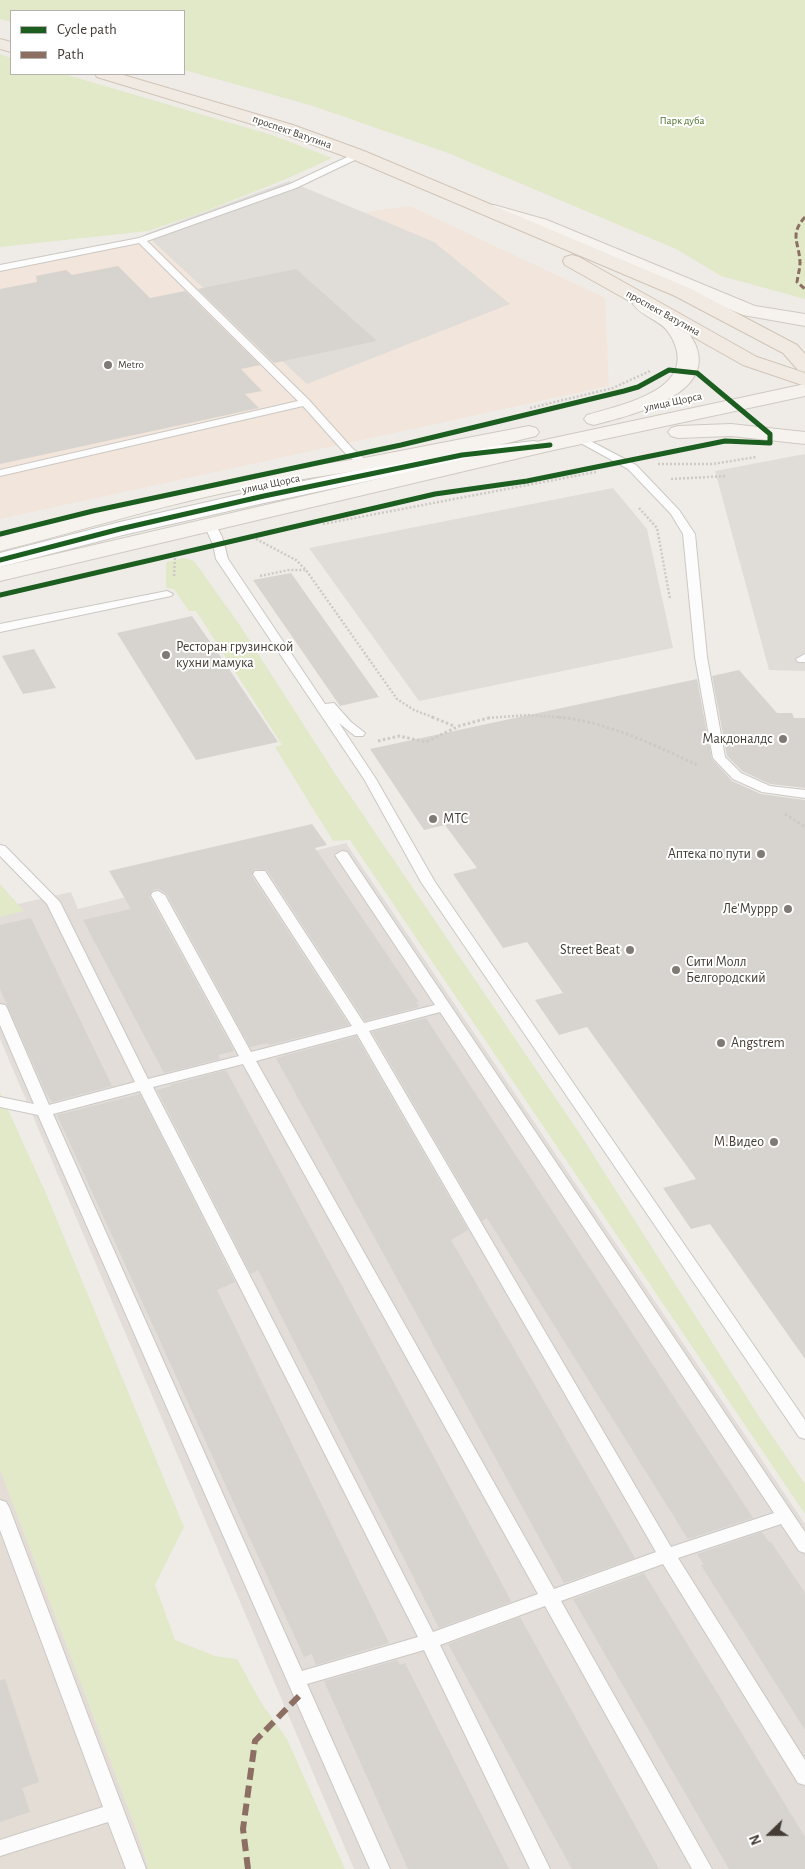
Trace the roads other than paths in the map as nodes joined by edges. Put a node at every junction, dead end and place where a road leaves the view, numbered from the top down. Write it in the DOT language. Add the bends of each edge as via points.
graph roads {
  1 [pos="106,75"];
  2 [pos="358,155"];
  3 [pos="475,204"];
  4 [pos="141,240"];
  5 [pos="0,268"];
  6 [pos="623,291"];
  7 [pos="805,320"];
  8 [pos="805,366"];
  9 [pos="805,380"];
  10 [pos="805,389"];
  11 [pos="304,402"];
  12 [pos="599,427"];
  13 [pos="546,437"];
  14 [pos="805,438"];
  15 [pos="581,439"];
  16 [pos="364,464"];
  17 [pos="0,473"];
  18 [pos="215,535"];
  19 [pos="0,544"];
  20 [pos="0,560"];
  21 [pos="0,574"];
  22 [pos="244,579"];
  23 [pos="171,590"];
  24 [pos="0,628"];
  25 [pos="359,733"];
  26 [pos="805,794"];
  27 [pos="0,849"];
  28 [pos="342,855"];
  29 [pos="260,874"];
  30 [pos="158,895"];
  31 [pos="444,1007"];
  32 [pos="0,1008"];
  33 [pos="361,1029"];
  34 [pos="247,1058"];
  35 [pos="144,1085"];
  36 [pos="0,1102"];
  37 [pos="44,1111"];
  38 [pos="805,1433"];
  39 [pos="0,1506"];
  40 [pos="785,1516"];
  41 [pos="805,1546"];
  42 [pos="667,1555"];
  43 [pos="550,1598"];
  44 [pos="429,1641"];
  45 [pos="296,1680"];
  46 [pos="805,1777"];
  47 [pos="113,1812"];
  48 [pos="0,1848"];
  49 [pos="136,1869"];
  50 [pos="380,1869"];
  51 [pos="540,1869"];
  52 [pos="702,1869"];
  1 -- 2 [label="main road, проспект Ватутина" via="287,129"];
  2 -- 3 [label="main road, проспект Ватутина"];
  2 -- 4 [label="lane" via="293,186"];
  3 -- 6 [label="main road, проспект Ватутина"];
  3 -- 7 [label="main road" via="541,224 750,311"];
  3 -- 8 [label="main road, проспект Ватутина" via="682,292 790,349"];
  4 -- 5 [label="lane"];
  4 -- 11 [label="lane"];
  6 -- 9 [label="main road, проспект Ватутина" via="750,361"];
  6 -- 12 [label="main road" via="676,328 690,355 689,369 674,389"];
  10 -- 12 [label="main road, улица Щорса"];
  11 -- 16 [label="lane"];
  11 -- 17 [label="lane"];
  12 -- 13 [label="main road, улица Щорса"];
  12 -- 14 [label="main road" via="731,430"];
  12 -- 15 [label="main road, улица Щорса"];
  13 -- 15 [label="main road, улица Щорса"];
  13 -- 16 [label="main road, улица Щорса"];
  13 -- 18 [label="main road, улица Щорса"];
  13 -- 20 [label="street, улица Щорса" via="264,496"];
  15 -- 26 [label="lane" via="627,464 675,512 689,534 701,657 719,758 736,776 767,789"];
  16 -- 19 [label="main road, улица Щорса" via="252,481"];
  18 -- 21 [label="main road, улица Щорса"];
  18 -- 38 [label="lane" via="222,559 370,779 428,882"];
  22 -- 25 [label="lane" via="335,714"];
  23 -- 24 [label="lane"];
  27 -- 35 [label="lane" via="53,902"];
  28 -- 31 [label="lane"];
  29 -- 33 [label="lane"];
  30 -- 34 [label="lane"];
  31 -- 33 [label="lane"];
  31 -- 40 [label="lane"];
  32 -- 37 [label="lane"];
  33 -- 34 [label="lane"];
  33 -- 42 [label="lane"];
  34 -- 35 [label="lane"];
  34 -- 43 [label="lane"];
  35 -- 37 [label="lane"];
  35 -- 44 [label="lane"];
  36 -- 37 [label="lane"];
  37 -- 45 [label="lane"];
  39 -- 47 [label="lane"];
  40 -- 41 [label="lane"];
  40 -- 42 [label="lane"];
  42 -- 43 [label="lane"];
  42 -- 46 [label="lane"];
  43 -- 44 [label="lane"];
  43 -- 52 [label="lane"];
  44 -- 45 [label="lane"];
  44 -- 51 [label="lane"];
  45 -- 50 [label="lane"];
  47 -- 48 [label="lane"];
  47 -- 49 [label="lane"];
}
